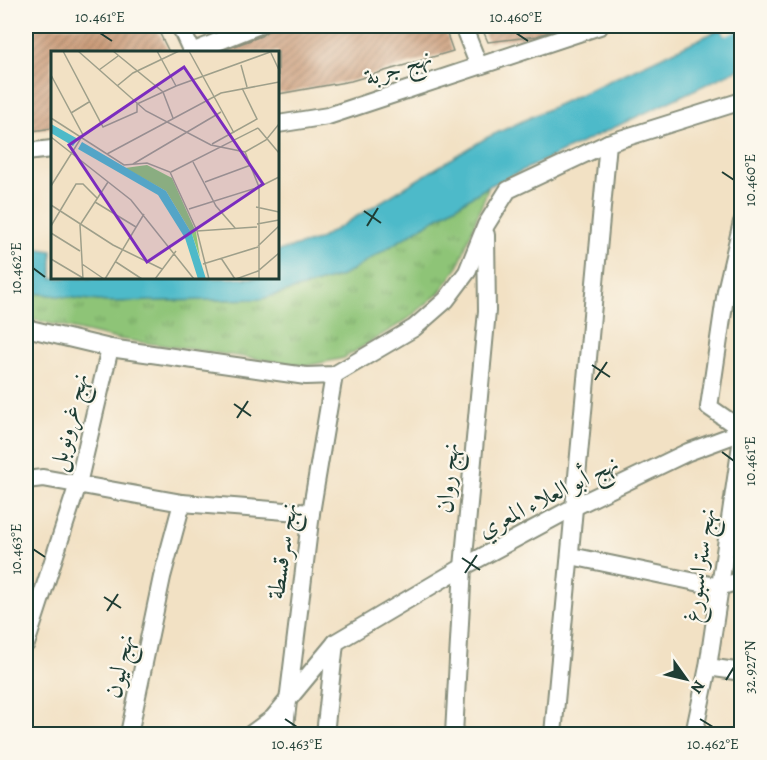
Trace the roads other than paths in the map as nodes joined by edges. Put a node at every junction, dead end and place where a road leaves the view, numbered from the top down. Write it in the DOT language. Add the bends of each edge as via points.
graph roads {
  1 [pos="180,26"];
  2 [pos="257,26"];
  3 [pos="463,26"];
  4 [pos="600,26"];
  5 [pos="570,30"];
  6 [pos="192,51"];
  7 [pos="194,51"];
  8 [pos="479,66"];
  9 [pos="741,101"];
  10 [pos="279,124"];
  11 [pos="608,143"];
  12 [pos="51,149"];
  13 [pos="26,152"];
  14 [pos="741,222"];
  15 [pos="486,225"];
  16 [pos="26,328"];
  17 [pos="110,348"];
  18 [pos="334,375"];
  19 [pos="741,431"];
  20 [pos="741,438"];
  21 [pos="26,480"];
  22 [pos="78,484"];
  23 [pos="182,503"];
  24 [pos="576,507"];
  25 [pos="311,513"];
  26 [pos="571,556"];
  27 [pos="463,567"];
  28 [pos="741,580"];
  29 [pos="720,587"];
  30 [pos="336,642"];
  31 [pos="26,644"];
  32 [pos="708,667"];
  33 [pos="741,672"];
  34 [pos="287,702"];
  35 [pos="129,735"];
  36 [pos="251,735"];
  37 [pos="284,735"];
  38 [pos="325,735"];
  39 [pos="454,735"];
  40 [pos="552,735"];
  41 [pos="694,735"];
  1 -- 6 [label="street"];
  2 -- 7 [label="street"];
  3 -- 8 [label="street"];
  4 -- 5 [label="street, نهج جربة"];
  5 -- 8 [label="street, نهج جربة"];
  8 -- 10 [label="street, نهج جربة" via="328,116"];
  9 -- 11 [label="street"];
  11 -- 15 [label="street" via="508,190"];
  11 -- 24 [label="street"];
  12 -- 13 [label="street"];
  14 -- 19 [label="street" via="726,291 709,407"];
  15 -- 18 [label="street" via="467,272 446,300 414,328"];
  15 -- 27 [label="street, نهج روان" via="487,311"];
  16 -- 17 [label="street"];
  17 -- 18 [label="street" via="306,376"];
  17 -- 22 [label="street, نهج غرونوبل"];
  18 -- 25 [label="street, نهج سرقسطة"];
  19 -- 24 [label="street, نهج أبو العلاء المعري" via="688,452"];
  20 -- 29 [label="street, نهج ستراسبورغ"];
  21 -- 22 [label="street" via="43,478"];
  22 -- 23 [label="street"];
  22 -- 31 [label="street, نهج غرونوبل"];
  23 -- 25 [label="street"];
  23 -- 35 [label="street, نهج ليون" via="162,577"];
  24 -- 26 [label="street"];
  24 -- 27 [label="street, نهج أبو العلاء المعري"];
  25 -- 34 [label="street, نهج سرقسطة"];
  26 -- 29 [label="street"];
  26 -- 40 [label="street"];
  27 -- 30 [label="street, نهج أبو العلاء المعري"];
  27 -- 39 [label="street, نهج روان"];
  28 -- 29 [label="street"];
  29 -- 32 [label="street, نهج ستراسبورغ"];
  30 -- 34 [label="street, نهج أبو العلاء المعري"];
  30 -- 38 [label="street"];
  32 -- 33 [label="street"];
  32 -- 41 [label="street, نهج ستراسبورغ"];
  34 -- 36 [label="street, نهج أبو العلاء المعري"];
  34 -- 37 [label="street, نهج سرقسطة"];
}
